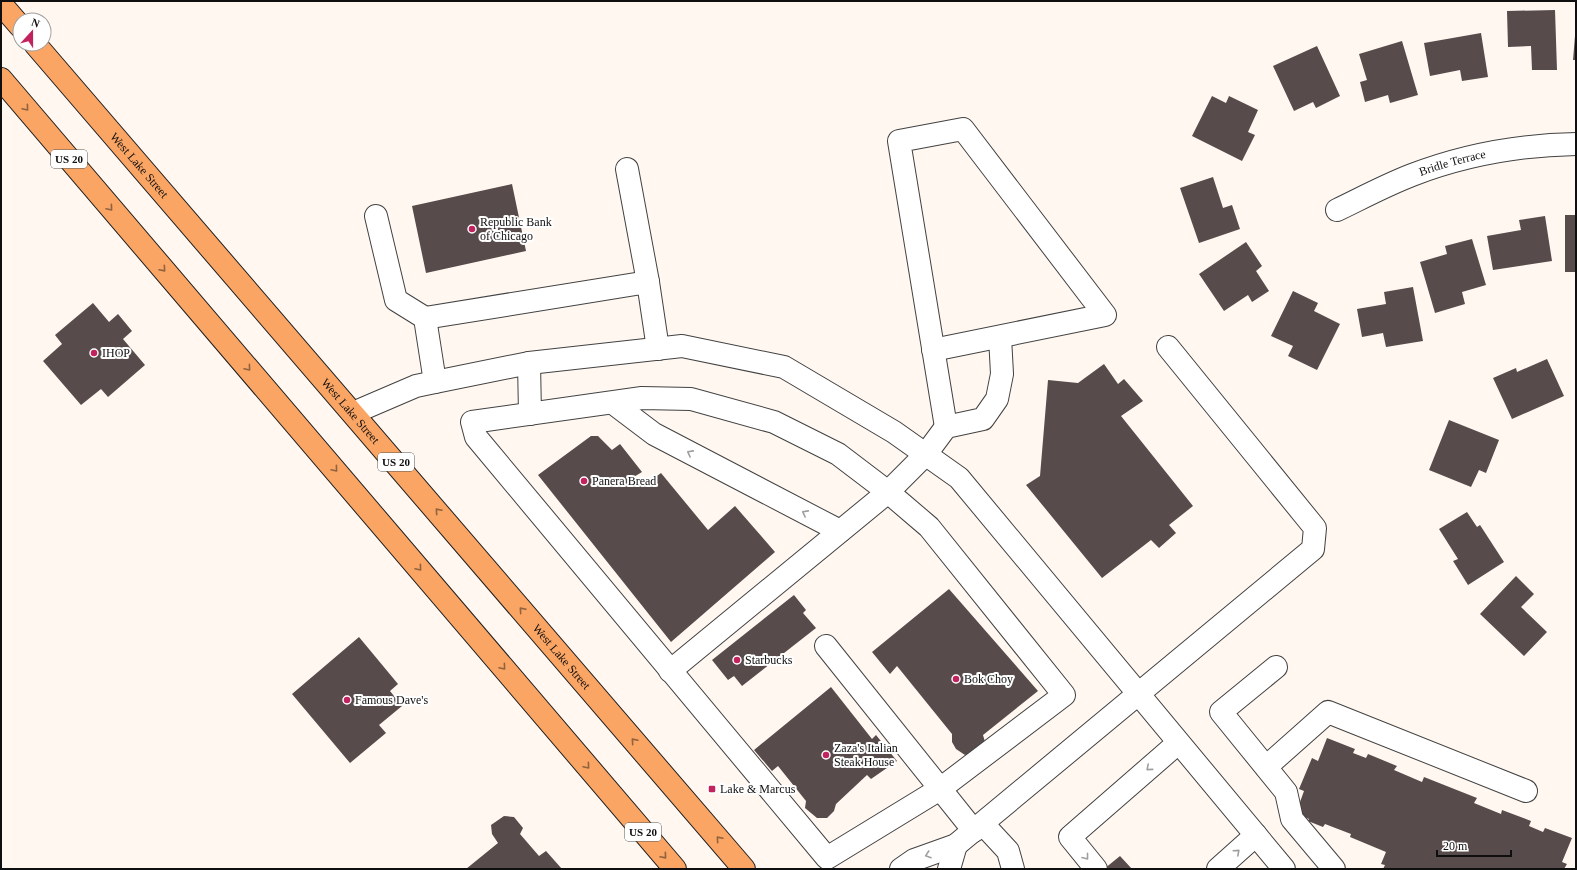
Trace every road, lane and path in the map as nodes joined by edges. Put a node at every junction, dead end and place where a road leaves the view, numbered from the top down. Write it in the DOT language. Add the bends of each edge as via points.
graph roads {
  1 [pos="1,4"];
  2 [pos="12,17"];
  3 [pos="42,52"];
  4 [pos="1,79"];
  5 [pos="1576,144"];
  6 [pos="628,169"];
  7 [pos="1337,210"];
  8 [pos="376,216"];
  9 [pos="648,282"];
  10 [pos="426,318"];
  11 [pos="1000,337"];
  12 [pos="1168,347"];
  13 [pos="658,348"];
  14 [pos="934,350"];
  15 [pos="529,363"];
  16 [pos="435,382"];
  17 [pos="613,403"];
  18 [pos="353,413"];
  19 [pos="530,414"];
  20 [pos="946,427"];
  21 [pos="926,454"];
  22 [pos="888,492"];
  23 [pos="840,531"];
  24 [pos="826,646"];
  25 [pos="1276,668"];
  26 [pos="670,671"];
  27 [pos="1139,695"];
  28 [pos="1178,743"];
  29 [pos="1266,767"];
  30 [pos="940,789"];
  31 [pos="1526,791"];
  32 [pos="978,827"];
  33 [pos="1256,835"];
  34 [pos="956,845"];
  35 [pos="1328,867"];
  36 [pos="675,869"];
  37 [pos="744,869"];
  38 [pos="901,869"];
  39 [pos="948,869"];
  40 [pos="1012,869"];
  41 [pos="1096,869"];
  42 [pos="1218,869"];
  43 [pos="1284,869"];
  1 -- 2 [label="main road"];
  3 -- 18 [label="main road, West Lake Street / US 20"];
  4 -- 36 [label="main road, US 20, one-way"];
  5 -- 7 [label="street, Bridle Terrace" via="1515,148 1469,157 1412,175"];
  6 -- 9 [label="street"];
  8 -- 10 [label="street" via="396,300"];
  9 -- 10 [label="street"];
  9 -- 13 [label="street"];
  10 -- 16 [label="street"];
  11 -- 14 [label="street"];
  11 -- 14 [label="street" via="1105,315 963,130 899,141"];
  11 -- 20 [label="street" via="1002,374 997,399 983,420"];
  12 -- 27 [label="street" via="1315,528 1313,548"];
  13 -- 15 [label="street"];
  13 -- 21 [label="street" via="682,346 784,367 894,432"];
  14 -- 20 [label="street"];
  15 -- 16 [label="street"];
  15 -- 19 [label="street"];
  16 -- 18 [label="street" via="416,386"];
  17 -- 19 [label="street"];
  17 -- 22 [label="street" via="642,398 691,400 774,422 838,454"];
  23 -- 17 [label="street, one-way" via="654,434"];
  37 -- 18 [label="main road, West Lake Street / US 20, one-way"];
  19 -- 26 [label="street" via="472,422 476,436"];
  20 -- 21 [label="street"];
  21 -- 22 [label="street"];
  21 -- 27 [label="street" via="958,478"];
  22 -- 23 [label="street"];
  22 -- 30 [label="street" via="929,528 1064,695"];
  23 -- 26 [label="street"];
  24 -- 30 [label="street"];
  25 -- 29 [label="street" via="1222,712"];
  26 -- 30 [label="street" via="827,858"];
  27 -- 28 [label="street"];
  27 -- 32 [label="street"];
  28 -- 33 [label="street"];
  28 -- 41 [label="street, one-way" via="1070,836"];
  29 -- 31 [label="street" via="1328,712"];
  29 -- 35 [label="street" via="1286,792 1292,819"];
  30 -- 32 [label="street"];
  32 -- 34 [label="street"];
  32 -- 40 [label="street" via="1008,851"];
  42 -- 33 [label="street, one-way"];
  33 -- 43 [label="street"];
  34 -- 38 [label="street, one-way" via="914,860"];
  34 -- 39 [label="street"];
}
